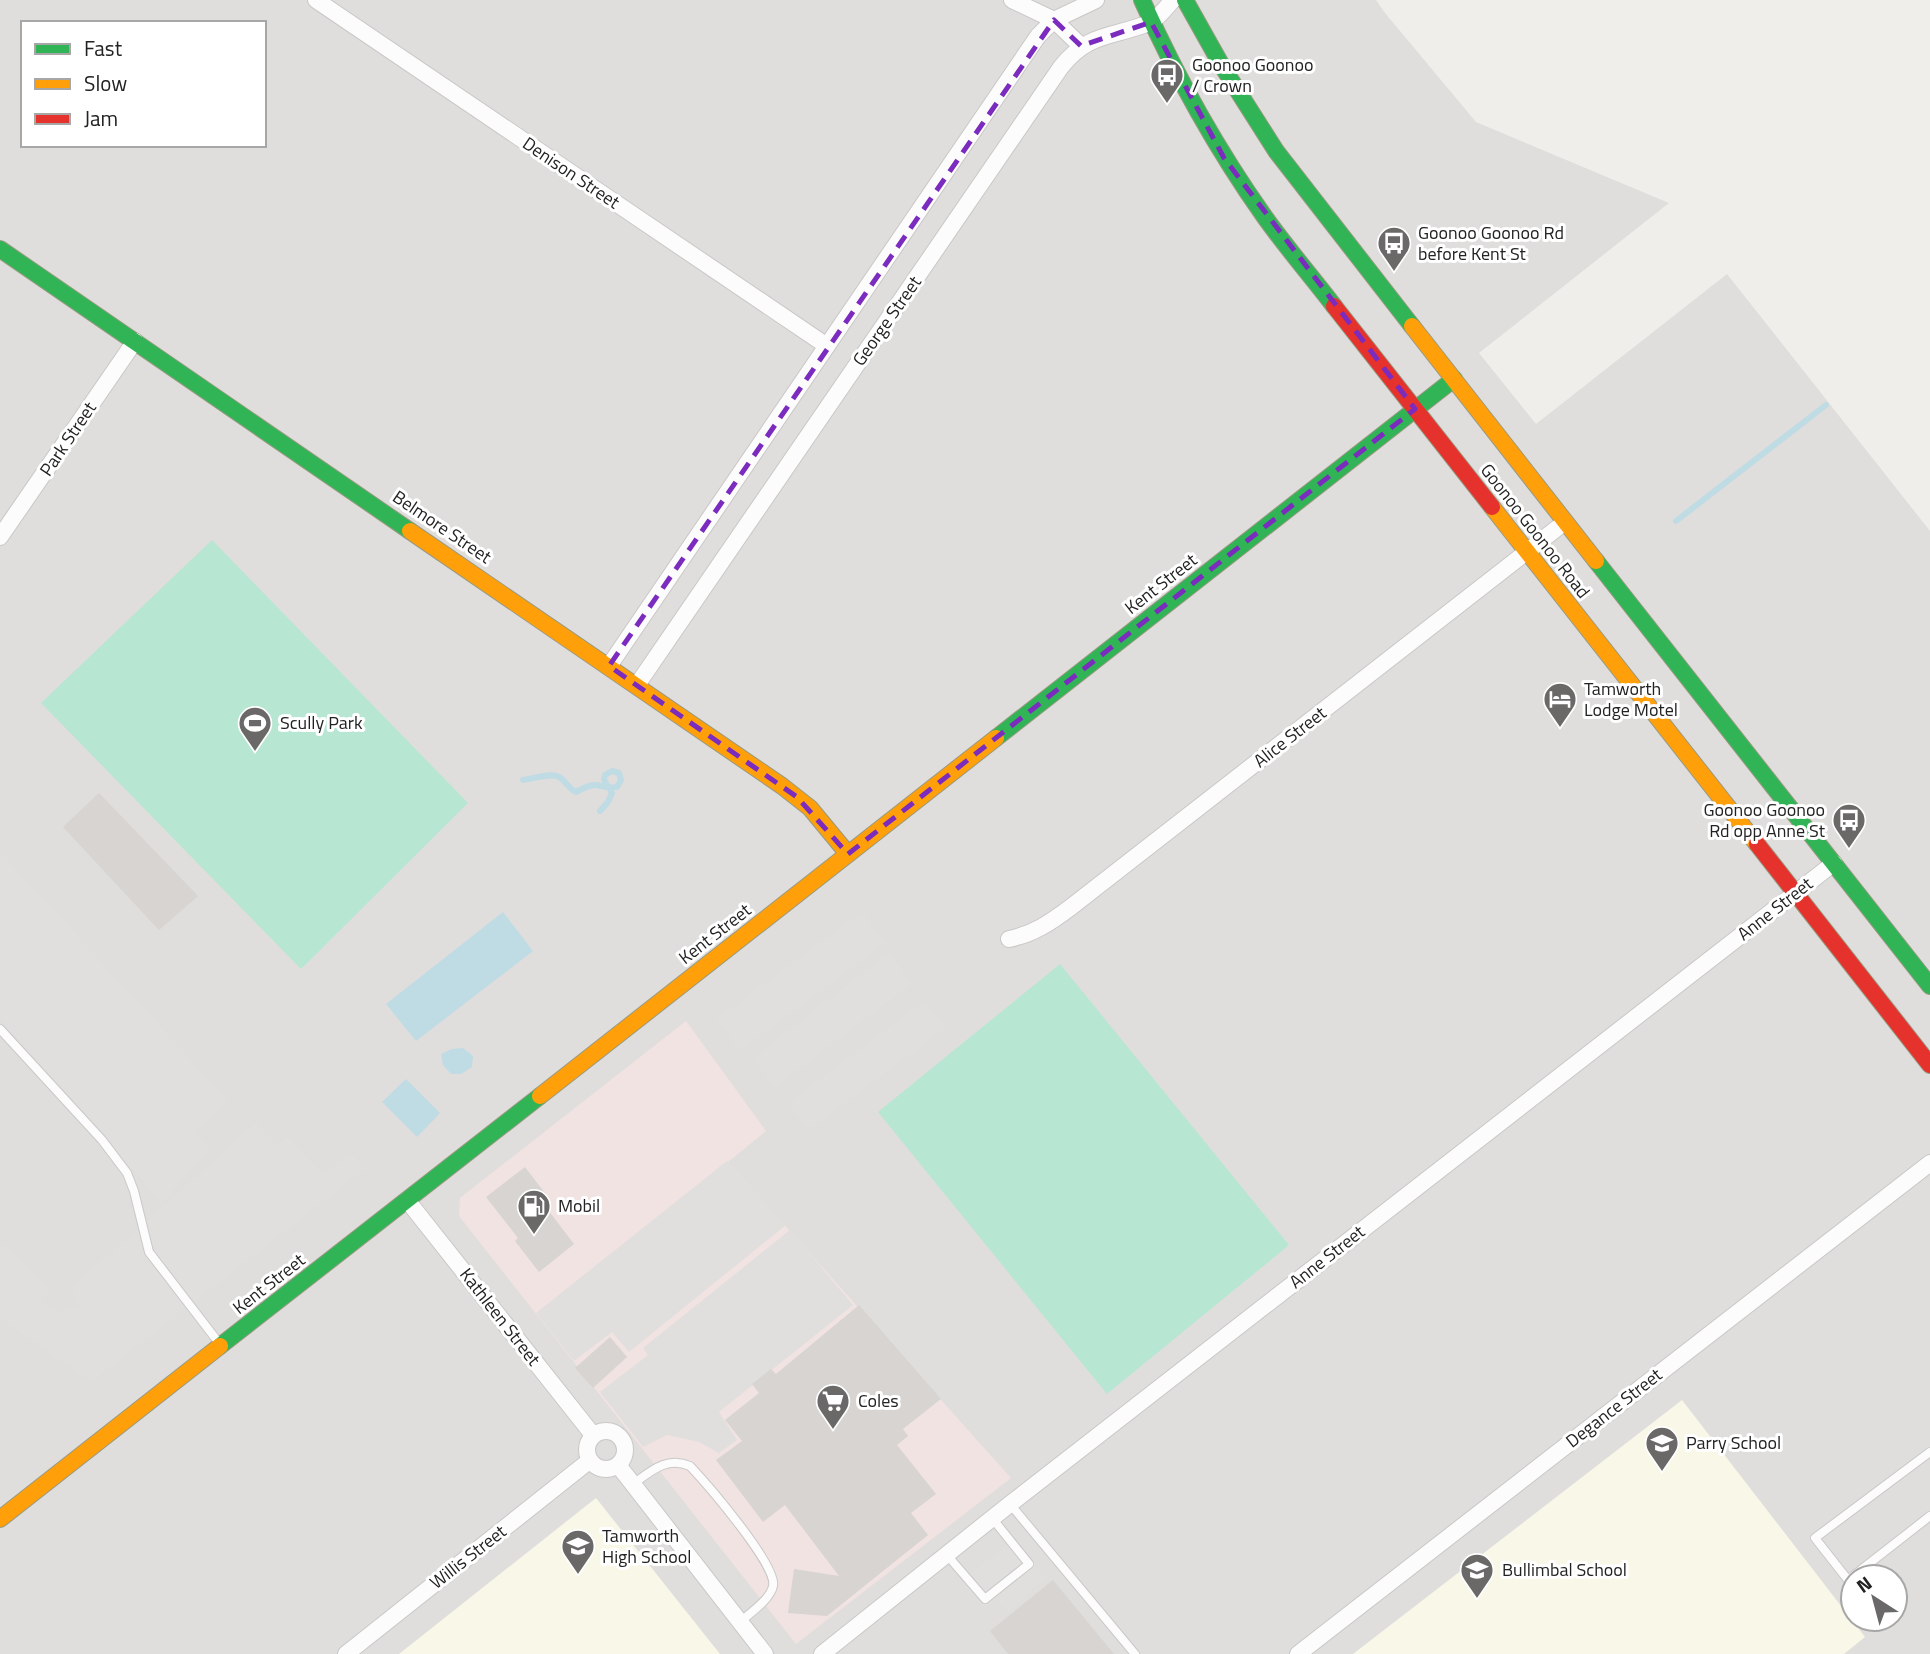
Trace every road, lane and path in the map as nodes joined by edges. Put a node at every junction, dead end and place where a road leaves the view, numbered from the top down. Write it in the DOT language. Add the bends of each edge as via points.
graph roads {
  1 [pos="316,0"];
  2 [pos="1012,0"];
  3 [pos="1044,0"];
  4 [pos="1096,0"];
  5 [pos="1142,0"];
  6 [pos="1173,0"];
  7 [pos="1185,0"];
  8 [pos="1054,20"];
  9 [pos="1151,22"];
  10 [pos="1081,46"];
  11 [pos="0,248"];
  12 [pos="135,341"];
  13 [pos="827,346"];
  14 [pos="1454,379"];
  15 [pos="1415,409"];
  16 [pos="1565,522"];
  17 [pos="0,537"];
  18 [pos="1528,552"];
  19 [pos="609,666"];
  20 [pos="637,685"];
  21 [pos="848,854"];
  22 [pos="1834,863"];
  23 [pos="1795,893"];
  24 [pos="1009,939"];
  25 [pos="1930,986"];
  26 [pos="0,1029"];
  27 [pos="1930,1065"];
  28 [pos="1930,1163"];
  29 [pos="407,1200"];
  30 [pos="221,1346"];
  31 [pos="593,1435"];
  32 [pos="1930,1452"];
  33 [pos="589,1461"];
  34 [pos="618,1465"];
  35 [pos="633,1484"];
  36 [pos="1010,1504"];
  37 [pos="1930,1516"];
  38 [pos="992,1518"];
  39 [pos="0,1519"];
  40 [pos="947,1555"];
  41 [pos="740,1622"];
  42 [pos="346,1654"];
  43 [pos="765,1654"];
  44 [pos="822,1654"];
  45 [pos="1135,1654"];
  46 [pos="1298,1654"];
  1 -- 13 [label="street, Denison Street"];
  2 -- 8 [label="street"];
  3 -- 8 [label="street"];
  4 -- 8 [label="street, George Street"];
  5 -- 9 [label="street, Goonoo Goonoo Road"];
  6 -- 9 [label="street, George Street"];
  7 -- 14 [label="street, Goonoo Goonoo Road" via="1242,103"];
  8 -- 10 [label="street"];
  8 -- 13 [label="street, George Street" via="1038,36"];
  9 -- 10 [label="street, George Street"];
  9 -- 15 [label="street, Goonoo Goonoo Road" via="1224,158 1266,219"];
  10 -- 20 [label="street, George Street" via="1061,67"];
  11 -- 12 [label="street, Belmore Street"];
  12 -- 17 [label="street, Park Street"];
  12 -- 19 [label="street, Belmore Street"];
  13 -- 19 [label="street, George Street"];
  14 -- 15 [label="street, Kent Street"];
  14 -- 16 [label="street, Goonoo Goonoo Road"];
  15 -- 18 [label="street, Goonoo Goonoo Road"];
  15 -- 21 [label="street, Kent Street"];
  16 -- 18 [label="street, Alice Street"];
  16 -- 22 [label="street, Goonoo Goonoo Road"];
  18 -- 23 [label="street, Goonoo Goonoo Road"];
  18 -- 24 [label="street, Alice Street" via="1045,927"];
  19 -- 20 [label="street, Belmore Street"];
  20 -- 21 [label="street, Belmore Street" via="797,797"];
  21 -- 29 [label="street, Kent Street"];
  22 -- 23 [label="street, Anne Street"];
  22 -- 25 [label="street, Goonoo Goonoo Road"];
  23 -- 27 [label="street, Goonoo Goonoo Road"];
  23 -- 36 [label="street, Anne Street"];
  26 -- 30 [label="lane" via="127,1173 149,1252"];
  28 -- 46 [label="street, Degance Street"];
  29 -- 30 [label="street, Kent Street"];
  29 -- 31 [label="street, Kathleen Street"];
  30 -- 39 [label="street, Kent Street"];
  31 -- 33 [label="street" via="587,1444"];
  31 -- 34 [label="street" via="603,1430 619,1436 625,1454"];
  32 -- 37 [label="lane" via="1815,1538 1848,1580"];
  33 -- 34 [label="street" via="600,1468"];
  33 -- 42 [label="street, Willis Street"];
  34 -- 35 [label="street"];
  35 -- 41 [label="street"];
  35 -- 41 [label="lane" via="668,1462 690,1466 761,1554 773,1575 773,1586"];
  36 -- 38 [label="street, Anne Street"];
  36 -- 45 [label="lane"];
  38 -- 40 [label="street, Anne Street"];
  38 -- 40 [label="lane" via="1029,1564 985,1598"];
  40 -- 44 [label="street, Anne Street"];
  41 -- 43 [label="street"];
}
